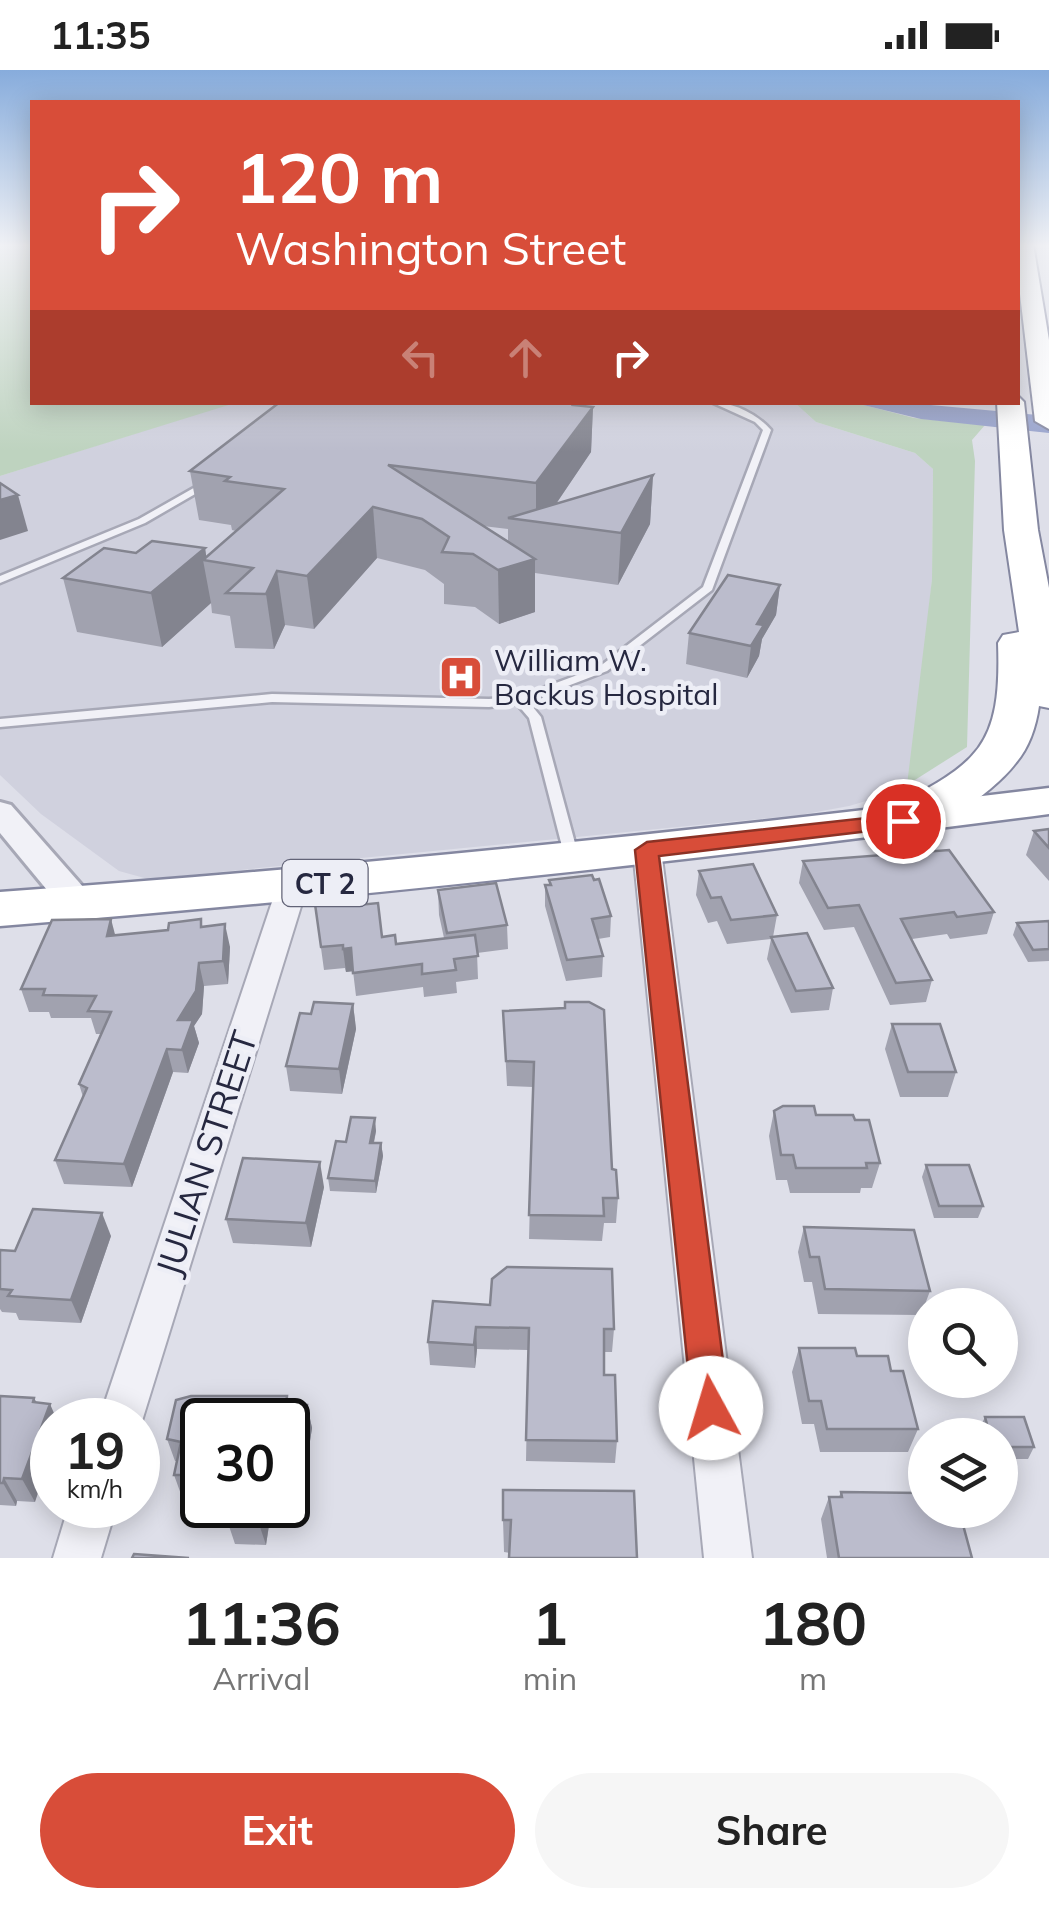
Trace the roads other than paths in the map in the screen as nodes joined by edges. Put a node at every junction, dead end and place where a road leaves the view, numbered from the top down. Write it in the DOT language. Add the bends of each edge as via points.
graph roads {
  1 [pos="1033,313"];
  2 [pos="723,405"];
  3 [pos="1010,405"];
  4 [pos="1048,412"];
  5 [pos="214,478"];
  6 [pos="0,580"];
  7 [pos="1030,596"];
  8 [pos="1049,696"];
  9 [pos="520,700"];
  10 [pos="0,723"];
  11 [pos="1049,801"];
  12 [pos="0,812"];
  13 [pos="903,821"];
  14 [pos="647,850"];
  15 [pos="572,858"];
  16 [pos="292,887"];
  17 [pos="78,905"];
  18 [pos="0,909"];
  19 [pos="128,1398"];
  20 [pos="86,1528"];
  21 [pos="77,1558"];
  22 [pos="728,1558"];
  1 -- 4 [label="highway"];
  2 -- 9 [label="lane" via="767,430 708,588 603,669"];
  3 -- 7 [label="highway, CT 2"];
  5 -- 6 [label="lane" via="142,521"];
  7 -- 8 [label="highway"];
  7 -- 13 [label="highway, CT 2" via="1014,617 1021,680 1011,740 970,780"];
  9 -- 10 [label="lane" via="272,698"];
  9 -- 15 [label="lane" via="535,717"];
  11 -- 13 [label="highway, CT 2"];
  12 -- 17 [label="street"];
  13 -- 14 [label="highway, CT 2"];
  14 -- 15 [label="highway, CT 2"];
  14 -- 22 [label="street"];
  15 -- 16 [label="highway, CT 2"];
  16 -- 17 [label="highway, CT 2"];
  16 -- 19 [label="street, JULIAN STREET"];
  17 -- 18 [label="highway, CT 2"];
  20 -- 21 [label="street"];
}
